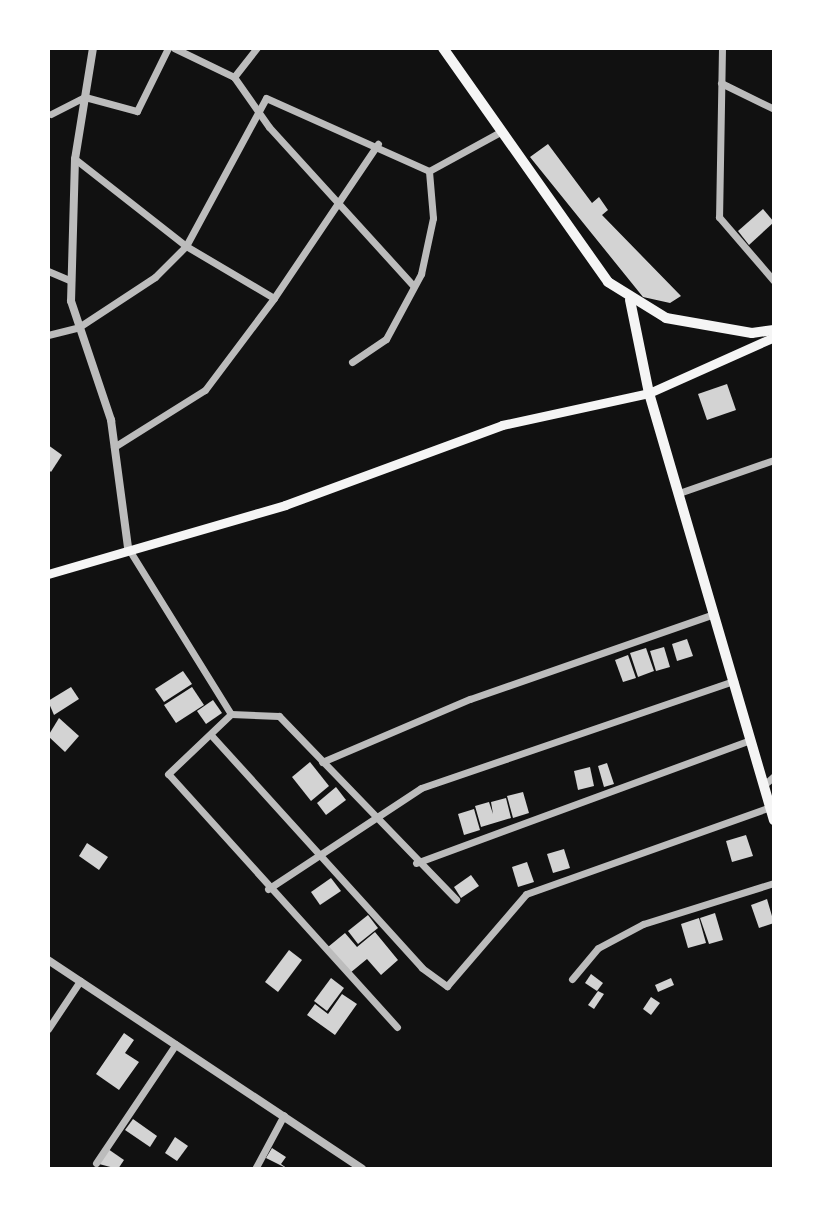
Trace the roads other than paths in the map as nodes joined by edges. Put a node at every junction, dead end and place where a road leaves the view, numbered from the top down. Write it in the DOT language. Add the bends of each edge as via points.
graph roads {
  1 [pos="93,48"];
  2 [pos="171,48"];
  3 [pos="257,48"];
  4 [pos="443,48"];
  5 [pos="722,48"];
  6 [pos="234,77"];
  7 [pos="721,83"];
  8 [pos="85,97"];
  9 [pos="774,109"];
  10 [pos="260,111"];
  11 [pos="51,114"];
  12 [pos="502,131"];
  13 [pos="378,144"];
  14 [pos="75,159"];
  15 [pos="429,171"];
  16 [pos="339,204"];
  17 [pos="186,246"];
  18 [pos="48,271"];
  19 [pos="71,281"];
  20 [pos="774,281"];
  21 [pos="413,285"];
  22 [pos="274,298"];
  23 [pos="630,300"];
  24 [pos="79,327"];
  25 [pos="774,330"];
  26 [pos="48,335"];
  27 [pos="774,337"];
  28 [pos="352,362"];
  29 [pos="649,393"];
  30 [pos="114,447"];
  31 [pos="774,460"];
  32 [pos="679,493"];
  33 [pos="128,548"];
  34 [pos="48,574"];
  35 [pos="714,614"];
  36 [pos="734,681"];
  37 [pos="231,714"];
  38 [pos="211,735"];
  39 [pos="751,740"];
  40 [pos="322,762"];
  41 [pos="774,776"];
  42 [pos="764,785"];
  43 [pos="770,807"];
  44 [pos="371,815"];
  45 [pos="774,820"];
  46 [pos="318,853"];
  47 [pos="416,863"];
  48 [pos="774,883"];
  49 [pos="268,889"];
  50 [pos="456,899"];
  51 [pos="48,960"];
  52 [pos="572,979"];
  53 [pos="80,981"];
  54 [pos="397,1027"];
  55 [pos="48,1029"];
  56 [pos="176,1044"];
  57 [pos="284,1115"];
  58 [pos="96,1163"];
  59 [pos="255,1169"];
  60 [pos="362,1169"];
  1 -- 8 [label="street"];
  2 -- 6 [label="street"];
  2 -- 8 [label="street" via="137,111"];
  3 -- 6 [label="street"];
  4 -- 12 [label="main road"];
  5 -- 7 [label="street"];
  6 -- 10 [label="street"];
  7 -- 9 [label="street"];
  7 -- 20 [label="street" via="719,217"];
  8 -- 11 [label="street"];
  8 -- 14 [label="street"];
  10 -- 13 [label="street" via="266,98 283,101"];
  10 -- 16 [label="street"];
  10 -- 17 [label="street"];
  12 -- 15 [label="street"];
  12 -- 23 [label="main road" via="608,282"];
  13 -- 15 [label="street"];
  13 -- 16 [label="street"];
  14 -- 17 [label="street"];
  14 -- 19 [label="street"];
  15 -- 21 [label="street" via="433,218"];
  16 -- 21 [label="street"];
  16 -- 22 [label="street"];
  17 -- 22 [label="street"];
  17 -- 24 [label="street" via="155,277"];
  18 -- 19 [label="street"];
  19 -- 24 [label="street"];
  21 -- 28 [label="street" via="386,339"];
  22 -- 30 [label="street" via="205,390"];
  23 -- 25 [label="main road" via="709,327"];
  23 -- 29 [label="main road"];
  24 -- 26 [label="street"];
  24 -- 30 [label="street"];
  27 -- 29 [label="main road"];
  29 -- 32 [label="main road"];
  29 -- 33 [label="main road" via="502,425 285,505"];
  30 -- 33 [label="street"];
  31 -- 32 [label="street"];
  32 -- 35 [label="main road"];
  33 -- 34 [label="main road"];
  33 -- 37 [label="street"];
  35 -- 36 [label="main road"];
  35 -- 40 [label="street" via="470,699"];
  36 -- 39 [label="main road"];
  36 -- 44 [label="street" via="421,788"];
  37 -- 38 [label="street"];
  37 -- 40 [label="street" via="279,716"];
  38 -- 46 [label="street"];
  38 -- 49 [label="street" via="168,774"];
  39 -- 42 [label="main road"];
  39 -- 47 [label="street"];
  40 -- 44 [label="street"];
  41 -- 42 [label="street"];
  42 -- 43 [label="main road"];
  43 -- 45 [label="main road"];
  43 -- 46 [label="street" via="526,894 447,986"];
  44 -- 46 [label="street"];
  44 -- 47 [label="street"];
  46 -- 49 [label="street"];
  47 -- 50 [label="street"];
  48 -- 52 [label="street" via="643,924 598,948"];
  49 -- 54 [label="street"];
  51 -- 53 [label="street"];
  53 -- 55 [label="street"];
  53 -- 56 [label="street"];
  56 -- 57 [label="street"];
  56 -- 58 [label="street"];
  57 -- 59 [label="street"];
  57 -- 60 [label="street"];
}
